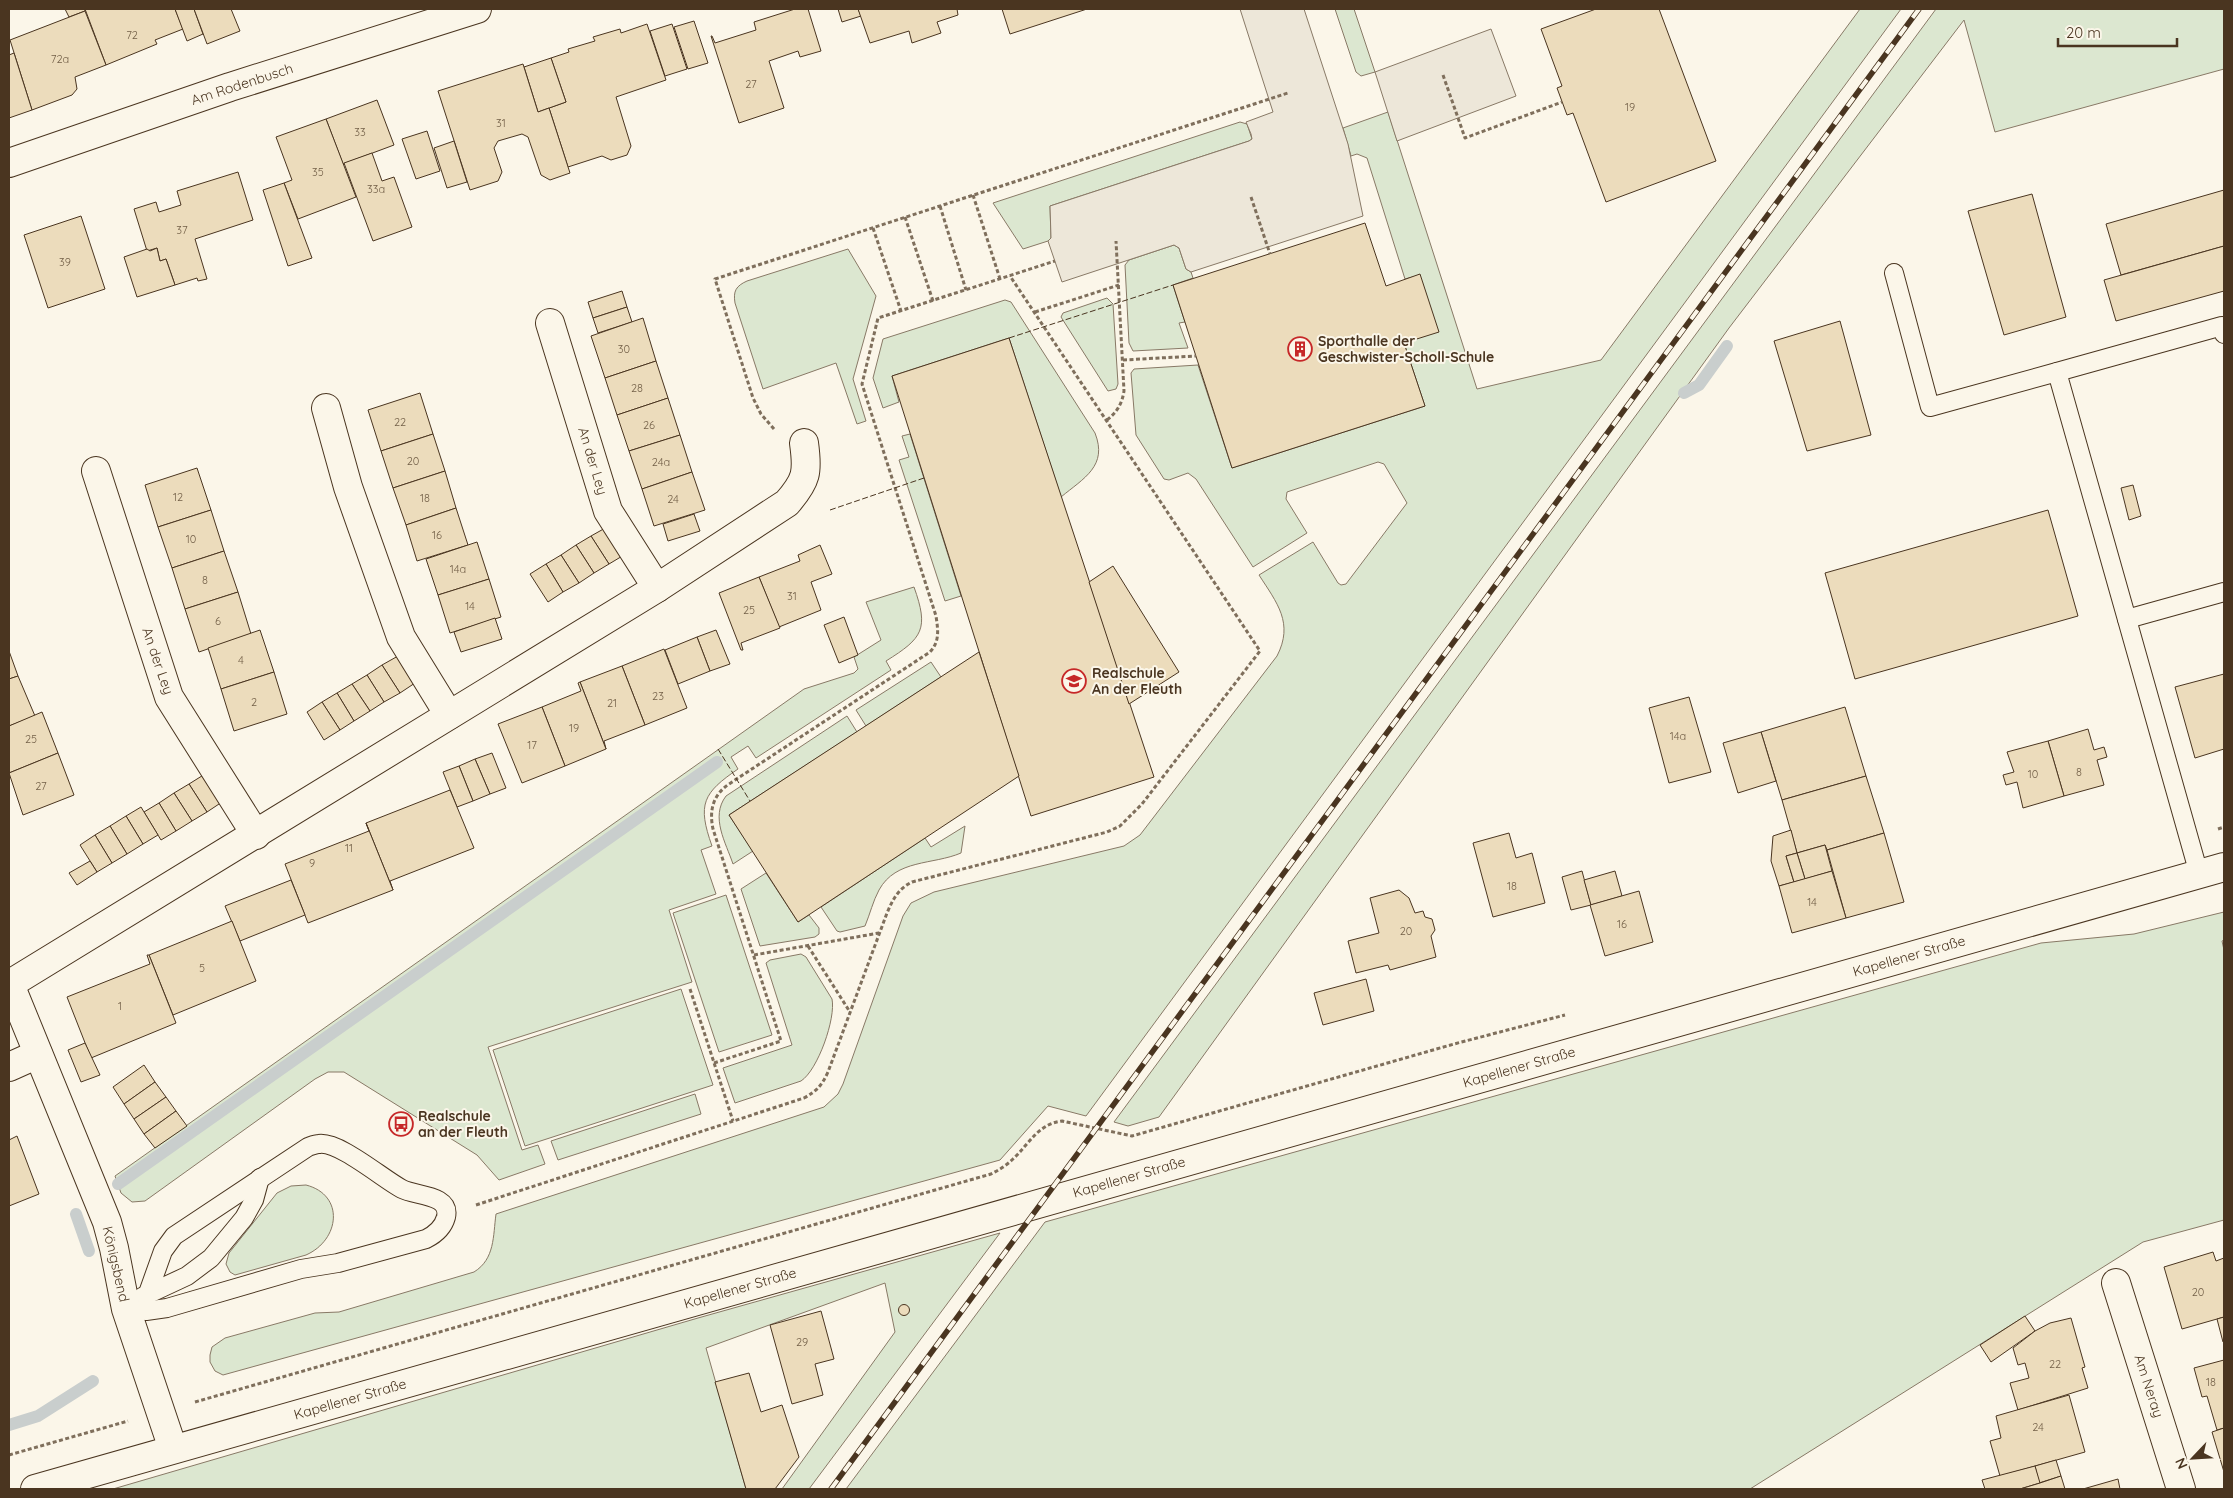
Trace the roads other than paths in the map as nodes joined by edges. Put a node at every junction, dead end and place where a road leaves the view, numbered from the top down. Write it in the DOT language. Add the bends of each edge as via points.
graph roads {
  1 [pos="477,9"];
  2 [pos="9,163"];
  3 [pos="1894,273"];
  4 [pos="550,323"];
  5 [pos="2224,334"];
  6 [pos="2057,372"];
  7 [pos="326,408"];
  8 [pos="804,443"];
  9 [pos="96,470"];
  10 [pos="657,588"];
  11 [pos="2224,592"];
  12 [pos="2127,619"];
  13 [pos="449,715"];
  14 [pos="256,835"];
  15 [pos="2212,871"];
  16 [pos="9,983"];
  17 [pos="38,1054"];
  18 [pos="9,1066"];
  19 [pos="260,1178"];
  20 [pos="2116,1283"];
  21 [pos="148,1293"];
  22 [pos="126,1309"];
  23 [pos="173,1449"];
  24 [pos="35,1489"];
  25 [pos="2180,1489"];
  1 -- 2 [label="street, Am Rodenbusch" via="230,87"];
  3 -- 6 [label="lane" via="1930,407"];
  4 -- 10 [label="street, An der Ley" via="608,511"];
  5 -- 6 [label="lane" via="2222,326"];
  6 -- 12 [label="lane"];
  7 -- 13 [label="street" via="348,487 401,637"];
  8 -- 10 [label="street" via="807,467 802,486 787,503"];
  9 -- 14 [label="street, An der Ley" via="169,697"];
  10 -- 13 [label="street"];
  11 -- 12 [label="lane"];
  12 -- 15 [label="lane" via="2190,840"];
  13 -- 14 [label="street"];
  14 -- 16 [label="street"];
  15 -- 23 [label="street, Kapellener Straße"];
  16 -- 17 [label="street, Königsbend"];
  17 -- 18 [label="street"];
  17 -- 22 [label="street, Königsbend" via="107,1222"];
  19 -- 21 [label="lane" via="174,1236 163,1251"];
  19 -- 21 [label="lane" via="254,1200 244,1218 211,1258 186,1276"];
  19 -- 22 [label="lane" via="308,1147 325,1144 341,1150 403,1189 436,1198 446,1214 444,1225 426,1239 333,1265 301,1269 167,1308"];
  20 -- 25 [label="street, Am Neray"];
  21 -- 22 [label="lane"];
  22 -- 23 [label="street, Königsbend"];
  23 -- 24 [label="street, Kapellener Straße"];
}
